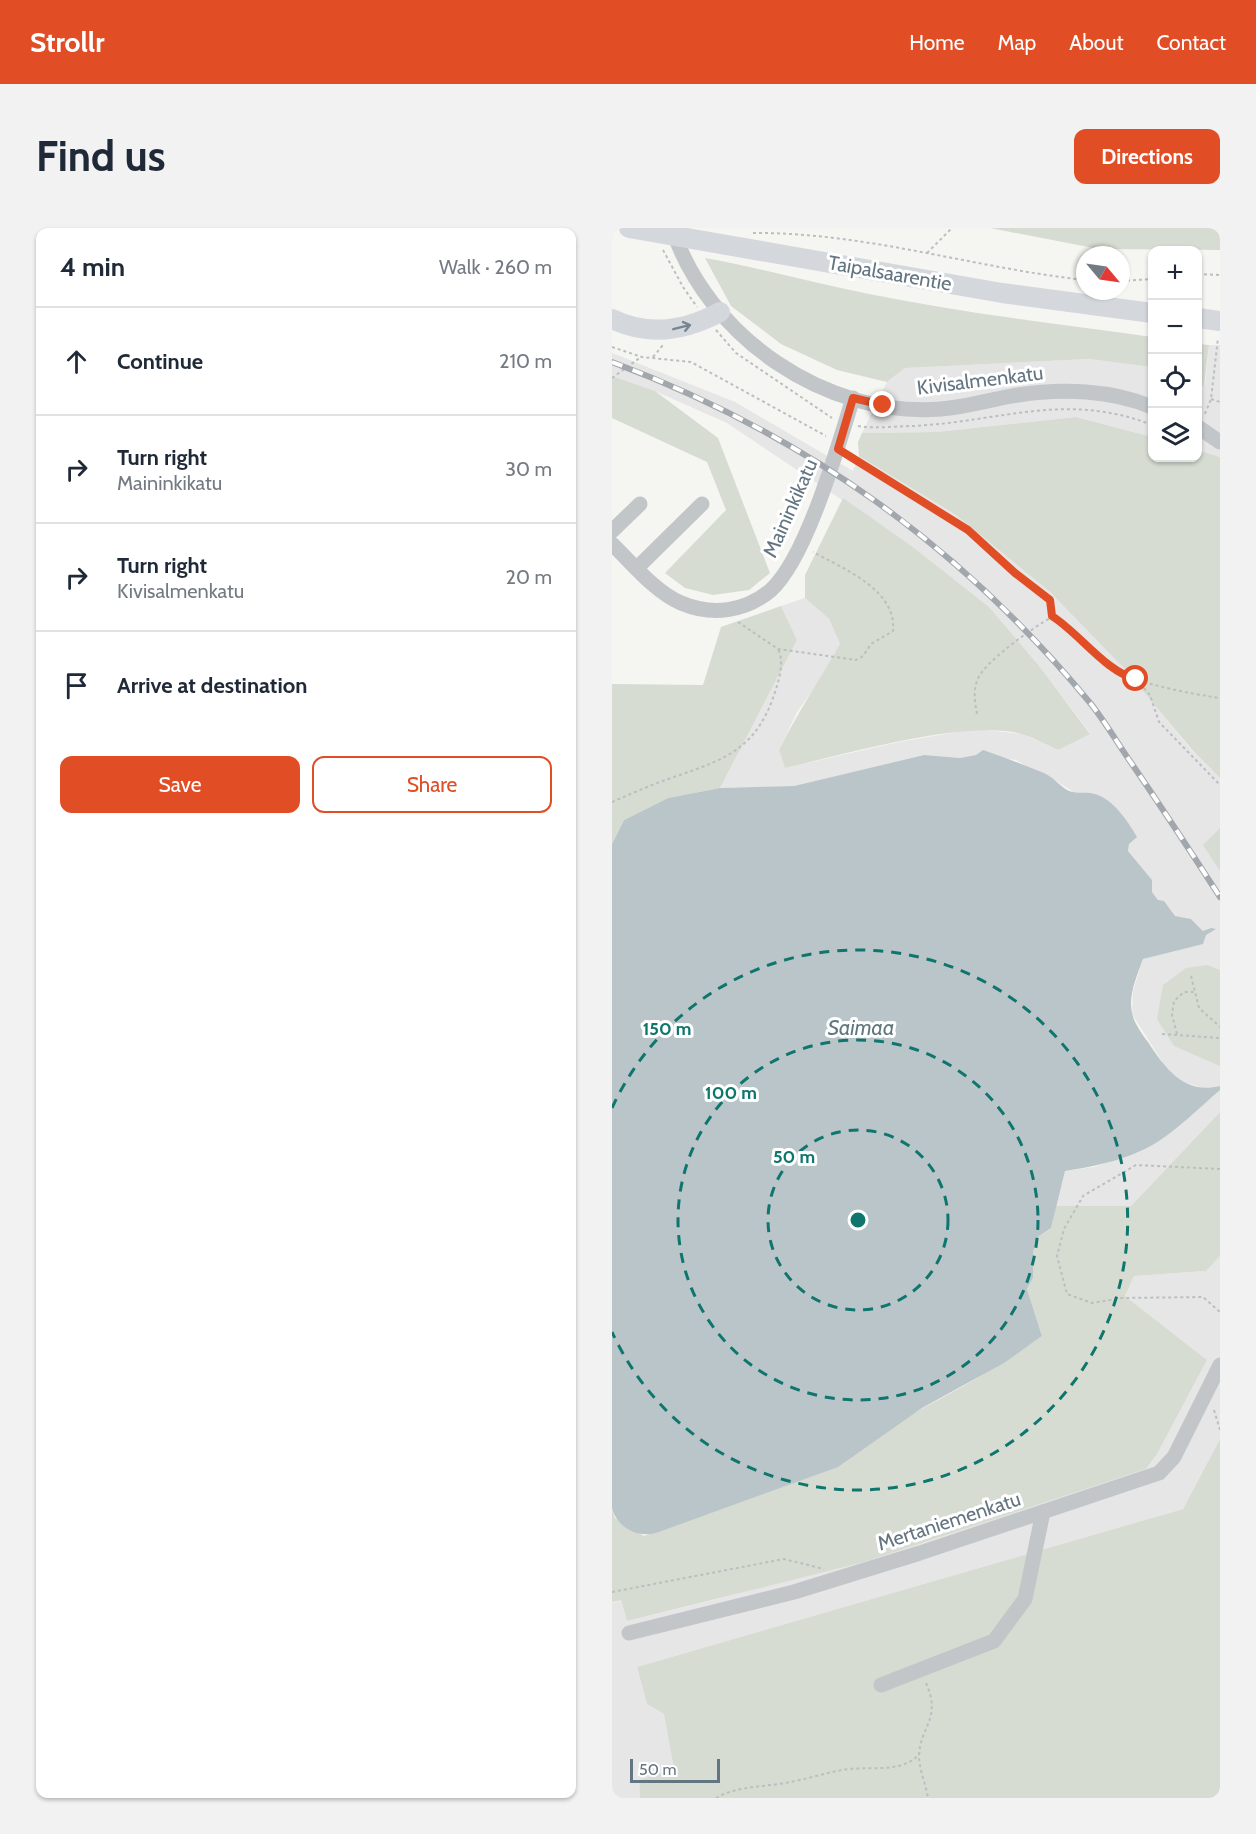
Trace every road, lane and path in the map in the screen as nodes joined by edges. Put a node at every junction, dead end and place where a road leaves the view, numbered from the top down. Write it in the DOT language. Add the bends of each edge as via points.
graph roads {
  1 [pos="672,228"];
  2 [pos="952,228"];
  3 [pos="636,229"];
  4 [pos="752,233"];
  5 [pos="662,248"];
  6 [pos="927,253"];
  7 [pos="1202,274"];
  8 [pos="1220,275"];
  9 [pos="1076,278"];
  10 [pos="1148,279"];
  11 [pos="1130,280"];
  12 [pos="1148,312"];
  13 [pos="713,316"];
  14 [pos="612,319"];
  15 [pos="1202,320"];
  16 [pos="1219,329"];
  17 [pos="612,347"];
  18 [pos="642,357"];
  19 [pos="612,378"];
  20 [pos="853,398"];
  21 [pos="1211,399"];
  22 [pos="1220,402"];
  23 [pos="1148,406"];
  24 [pos="1202,418"];
  25 [pos="1148,424"];
  26 [pos="854,427"];
  27 [pos="1202,430"];
  28 [pos="1220,442"];
  29 [pos="845,447"];
  30 [pos="640,504"];
  31 [pos="702,504"];
  32 [pos="612,541"];
  33 [pos="810,551"];
  34 [pos="638,568"];
  35 [pos="1052,616"];
  36 [pos="746,618"];
  37 [pos="778,649"];
  38 [pos="1136,679"];
  39 [pos="1220,698"];
  40 [pos="977,714"];
  41 [pos="1220,785"];
  42 [pos="612,802"];
  43 [pos="1191,976"];
  44 [pos="1195,992"];
  45 [pos="1220,1027"];
  46 [pos="1162,1034"];
  47 [pos="1177,1034"];
  48 [pos="1220,1038"];
  49 [pos="1220,1169"];
  50 [pos="1220,1312"];
  51 [pos="1220,1365"];
  52 [pos="1043,1512"];
  53 [pos="850,1575"];
  54 [pos="612,1592"];
  55 [pos="629,1633"];
  56 [pos="919,1670"];
  57 [pos="881,1685"];
  58 [pos="920,1752"];
  59 [pos="716,1798"];
  60 [pos="928,1798"];
  1 -- 13 [label="street, Kivisalmenkatu"];
  2 -- 6 [label="path"];
  3 -- 12 [label="main road, Taipalsaarentie" via="1002,293"];
  4 -- 6 [label="path" via="829,238"];
  5 -- 13 [label="path" via="683,287"];
  6 -- 9 [label="path"];
  7 -- 8 [label="path"];
  10 -- 11 [label="path"];
  14 -- 13 [label="main road, one-way" via="659,331"];
  13 -- 20 [label="street, Kivisalmenkatu" via="787,369"];
  13 -- 26 [label="path" via="736,353 826,416"];
  15 -- 16 [label="main road"];
  16 -- 21 [label="path"];
  17 -- 18 [label="path"];
  18 -- 19 [label="path"];
  18 -- 29 [label="path" via="691,362"];
  20 -- 23 [label="street, Kivisalmenkatu" via="912,409 940,409 1019,395 1085,392"];
  20 -- 26 [label="street, Maininkikatu"];
  21 -- 22 [label="path"];
  21 -- 24 [label="path"];
  25 -- 26 [label="path" via="1124,416 1044,408 948,424"];
  26 -- 29 [label="street, Maininkikatu"];
  27 -- 28 [label="street"];
  29 -- 34 [label="street, Maininkikatu" via="789,566 761,597 733,609 702,609 663,592"];
  29 -- 35 [label="path" via="968,530 1050,600"];
  30 -- 32 [label="street"];
  31 -- 34 [label="street"];
  32 -- 34 [label="street, Maininkikatu"];
  33 -- 37 [label="path" via="870,586 894,618 893,631 871,644 856,660"];
  35 -- 38 [label="path" via="1113,669"];
  35 -- 40 [label="path" via="1026,632 977,679"];
  36 -- 37 [label="path" via="736,621"];
  37 -- 42 [label="path" via="782,662 775,692 760,726 735,753"];
  38 -- 39 [label="path"];
  38 -- 41 [label="path" via="1150,695 1159,722"];
  43 -- 44 [label="path"];
  44 -- 45 [label="path" via="1199,1008"];
  44 -- 47 [label="path" via="1184,992 1174,1001 1172,1015"];
  46 -- 47 [label="path"];
  47 -- 48 [label="path"];
  49 -- 50 [label="path" via="1136,1165 1083,1196 1064,1229 1057,1256 1067,1294 1092,1303 1122,1298 1203,1297"];
  51 -- 52 [label="street, Mertaniemenkatu" via="1174,1457 1159,1473"];
  52 -- 53 [label="street, Mertaniemenkatu"];
  52 -- 56 [label="street" via="1025,1599 994,1641"];
  53 -- 54 [label="path" via="784,1559"];
  53 -- 55 [label="street, Mertaniemenkatu"];
  56 -- 57 [label="street"];
  56 -- 58 [label="path" via="930,1693 933,1717"];
  58 -- 59 [label="path" via="914,1761 903,1765 844,1769 726,1792"];
  58 -- 60 [label="path"];
}
